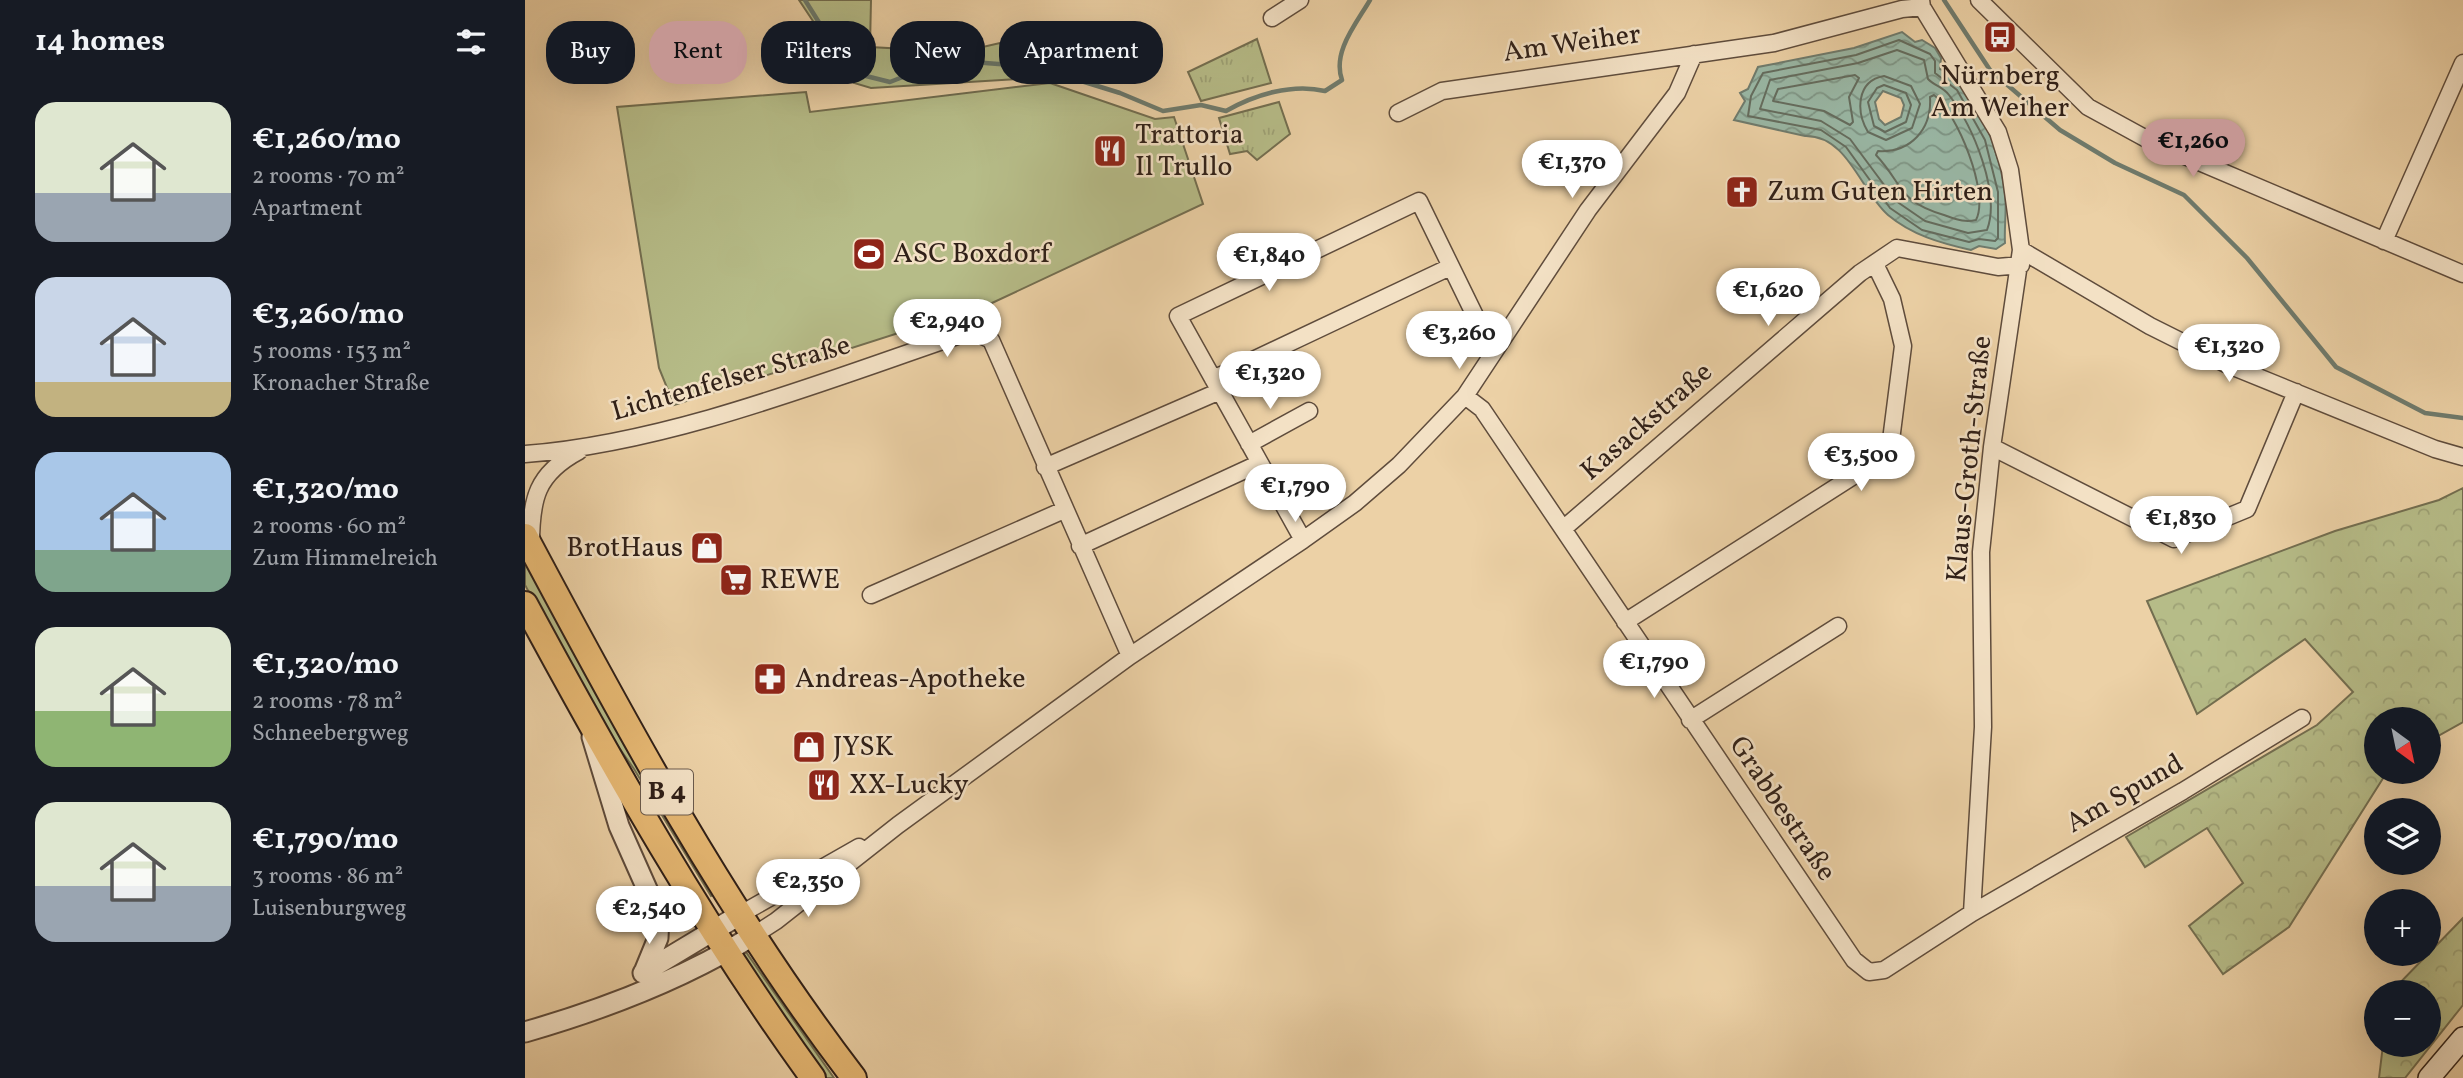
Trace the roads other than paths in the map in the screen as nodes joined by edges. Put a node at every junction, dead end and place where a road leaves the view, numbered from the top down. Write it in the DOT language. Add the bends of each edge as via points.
graph roads {
  1 [pos="1300,0"];
  2 [pos="1979,0"];
  3 [pos="1922,3"];
  4 [pos="1272,18"];
  5 [pos="1694,54"];
  6 [pos="2463,62"];
  7 [pos="1398,113"];
  8 [pos="2384,242"];
  9 [pos="2021,258"];
  10 [pos="1875,264"];
  11 [pos="1450,267"];
  12 [pos="2463,275"];
  13 [pos="1497,345"];
  14 [pos="1217,385"];
  15 [pos="2296,392"];
  16 [pos="1465,396"];
  17 [pos="1309,411"];
  18 [pos="1249,444"];
  19 [pos="587,447"];
  20 [pos="1992,447"];
  21 [pos="525,454"];
  22 [pos="2463,457"];
  23 [pos="1260,463"];
  24 [pos="1045,467"];
  25 [pos="1064,510"];
  26 [pos="1563,529"];
  27 [pos="1303,540"];
  28 [pos="528,542"];
  29 [pos="1080,546"];
  30 [pos="871,595"];
  31 [pos="525,604"];
  32 [pos="1625,622"];
  33 [pos="1837,626"];
  34 [pos="1130,656"];
  35 [pos="2302,718"];
  36 [pos="1690,720"];
  37 [pos="589,723"];
  38 [pos="898,825"];
  39 [pos="1972,913"];
  40 [pos="741,914"];
  41 [pos="713,932"];
  42 [pos="754,935"];
  43 [pos="726,952"];
  44 [pos="644,972"];
  45 [pos="614,1000"];
  46 [pos="525,1032"];
  47 [pos="2463,1038"];
  48 [pos="813,1078"];
  49 [pos="854,1078"];
  50 [pos="2429,1078"];
  1 -- 4 [label="street"];
  2 -- 8 [label="street" via="2088,107 2152,142"];
  3 -- 5 [label="street, Am Weiher" via="1773,43"];
  3 -- 9 [label="street, Klaus-Groth-Straße" via="1999,132 2010,170"];
  5 -- 7 [label="street, Am Weiher" via="1442,91"];
  5 -- 13 [label="street" via="1677,93 1588,210"];
  6 -- 8 [label="street"];
  8 -- 12 [label="street"];
  9 -- 10 [label="street, Kasackstraße" via="1998,267 1897,248"];
  9 -- 15 [label="street" via="2150,326"];
  9 -- 20 [label="street, Klaus-Groth-Straße"];
  10 -- 26 [label="street, Kasackstraße"];
  10 -- 32 [label="street" via="1892,299 1903,346 1891,449"];
  11 -- 13 [label="street" via="1483,332"];
  11 -- 14 [label="street"];
  11 -- 14 [label="street" via="1419,201 1178,316"];
  13 -- 16 [label="street"];
  14 -- 18 [label="street"];
  14 -- 24 [label="street"];
  15 -- 20 [label="street" via="2247,509 2174,539"];
  15 -- 22 [label="street"];
  16 -- 26 [label="street, Grabbestraße" via="1482,409"];
  16 -- 27 [label="street" via="1399,464"];
  17 -- 18 [label="street"];
  18 -- 23 [label="street"];
  19 -- 21 [label="street, Lichtenfelser Straße"];
  19 -- 24 [label="street, Lichtenfelser Straße" via="790,393 972,331 991,340"];
  19 -- 28 [label="street, Lichtenfelser Straße" via="565,458 542,481 532,507"];
  20 -- 39 [label="street, Klaus-Groth-Straße" via="1981,552 1983,727"];
  23 -- 27 [label="street"];
  23 -- 29 [label="street"];
  24 -- 25 [label="street, Lichtenfelser Straße"];
  25 -- 29 [label="street, Lichtenfelser Straße"];
  25 -- 30 [label="street"];
  26 -- 32 [label="street, Grabbestraße"];
  27 -- 34 [label="street"];
  28 -- 40 [label="main road, B 4" via="654,770"];
  29 -- 34 [label="street, Lichtenfelser Straße"];
  31 -- 37 [label="main road, B 4"];
  32 -- 36 [label="street, Grabbestraße"];
  33 -- 36 [label="street"];
  34 -- 38 [label="street"];
  35 -- 39 [label="street, Am Spund"];
  36 -- 39 [label="street, Grabbestraße" via="1854,960 1869,972 1884,970"];
  37 -- 41 [label="main road, B 4"];
  37 -- 44 [label="street, B 4" via="615,816 659,916 659,938"];
  38 -- 40 [label="street"];
  38 -- 42 [label="street"];
  40 -- 41 [label="street"];
  40 -- 42 [label="main road, B 4"];
  41 -- 43 [label="main road, B 4"];
  41 -- 44 [label="street"];
  42 -- 43 [label="street"];
  42 -- 49 [label="main road, B 4"];
  43 -- 45 [label="street" via="646,991"];
  43 -- 48 [label="main road, B 4"];
  44 -- 45 [label="street"];
  45 -- 46 [label="street"];
  47 -- 50 [label="main road"];
}
